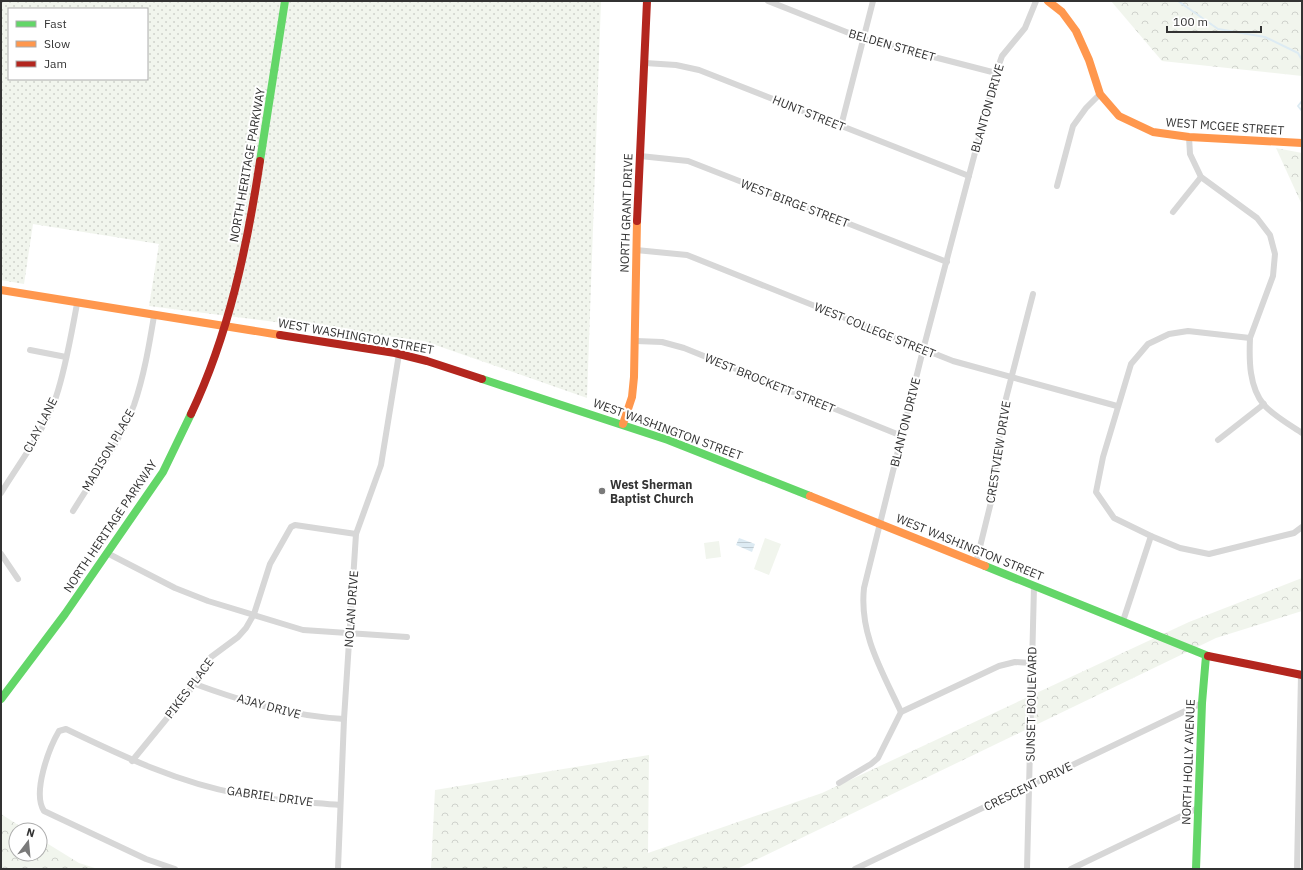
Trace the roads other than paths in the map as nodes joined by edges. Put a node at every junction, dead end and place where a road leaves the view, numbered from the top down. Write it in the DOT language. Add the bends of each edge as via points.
graph roads {
  1 [pos="285,1"];
  2 [pos="647,1"];
  3 [pos="768,1"];
  4 [pos="873,1"];
  5 [pos="1036,1"];
  6 [pos="1048,1"];
  7 [pos="864,39"];
  8 [pos="645,63"];
  9 [pos="996,73"];
  10 [pos="1100,94"];
  11 [pos="841,126"];
  12 [pos="1189,137"];
  13 [pos="1302,143"];
  14 [pos="640,156"];
  15 [pos="969,176"];
  16 [pos="1201,177"];
  17 [pos="1057,186"];
  18 [pos="1173,212"];
  19 [pos="636,250"];
  20 [pos="947,262"];
  21 [pos="1,290"];
  22 [pos="1034,294"];
  23 [pos="77,304"];
  24 [pos="154,316"];
  25 [pos="225,326"];
  26 [pos="1250,338"];
  27 [pos="636,342"];
  28 [pos="30,350"];
  29 [pos="923,350"];
  30 [pos="399,354"];
  31 [pos="66,357"];
  32 [pos="1012,378"];
  33 [pos="1264,404"];
  34 [pos="1117,406"];
  35 [pos="623,424"];
  36 [pos="1302,433"];
  37 [pos="902,436"];
  38 [pos="1218,440"];
  39 [pos="1,493"];
  40 [pos="72,511"];
  41 [pos="881,524"];
  42 [pos="1302,527"];
  43 [pos="356,534"];
  44 [pos="1151,536"];
  45 [pos="107,553"];
  46 [pos="1,554"];
  47 [pos="976,563"];
  48 [pos="18,579"];
  49 [pos="1034,586"];
  50 [pos="254,614"];
  51 [pos="1123,621"];
  52 [pos="350,633"];
  53 [pos="407,637"];
  54 [pos="1206,656"];
  55 [pos="1031,662"];
  56 [pos="1302,675"];
  57 [pos="196,684"];
  58 [pos="1,699"];
  59 [pos="1202,703"];
  60 [pos="901,712"];
  61 [pos="344,719"];
  62 [pos="132,761"];
  63 [pos="839,783"];
  64 [pos="1030,784"];
  65 [pos="340,805"];
  66 [pos="1198,808"];
  67 [pos="175,869"];
  68 [pos="338,869"];
  69 [pos="855,869"];
  70 [pos="1027,869"];
  71 [pos="1071,869"];
  72 [pos="1196,869"];
  73 [pos="1297,869"];
  1 -- 25 [label="street, NORTH HERITAGE PARKWAY" via="250,228"];
  2 -- 8 [label="street, NORTH GRANT DRIVE"];
  3 -- 7 [label="street, BELDEN STREET"];
  4 -- 7 [label="street"];
  5 -- 9 [label="street, BLANTON DRIVE" via="1025,28 1002,56"];
  6 -- 10 [label="street, WEST MCGEE STREET" via="1062,12 1076,31"];
  7 -- 9 [label="street, BELDEN STREET"];
  7 -- 11 [label="street"];
  8 -- 11 [label="street, HUNT STREET" via="676,65 699,70"];
  8 -- 14 [label="street, NORTH GRANT DRIVE"];
  9 -- 15 [label="street, BLANTON DRIVE"];
  10 -- 12 [label="street, WEST MCGEE STREET" via="1119,116 1153,132"];
  10 -- 17 [label="street" via="1073,126"];
  11 -- 15 [label="street, HUNT STREET"];
  12 -- 13 [label="street, WEST MCGEE STREET"];
  12 -- 16 [label="street" via="1190,154"];
  14 -- 19 [label="street, NORTH GRANT DRIVE"];
  14 -- 20 [label="street, WEST BIRGE STREET" via="688,161"];
  15 -- 20 [label="street, BLANTON DRIVE"];
  16 -- 18 [label="street"];
  16 -- 26 [label="street" via="1257,218 1270,235 1275,254 1273,276"];
  19 -- 27 [label="street, NORTH GRANT DRIVE"];
  19 -- 29 [label="street, WEST COLLEGE STREET" via="687,255"];
  20 -- 29 [label="street, BLANTON DRIVE"];
  21 -- 23 [label="street, WEST WASHINGTON STREET"];
  22 -- 32 [label="street, CRESTVIEW DRIVE"];
  23 -- 24 [label="street, WEST WASHINGTON STREET"];
  23 -- 31 [label="street, CLAY LANE"];
  24 -- 25 [label="street, WEST WASHINGTON STREET"];
  24 -- 40 [label="street, MADISON PLACE" via="144,373 134,407 112,448"];
  25 -- 30 [label="street, WEST WASHINGTON STREET"];
  25 -- 45 [label="street, NORTH HERITAGE PARKWAY" via="204,386 162,472"];
  26 -- 33 [label="street" via="1249,366"];
  26 -- 34 [label="street" via="1188,331 1169,334 1148,344 1131,364"];
  27 -- 35 [label="street, NORTH GRANT DRIVE" via="632,397"];
  27 -- 37 [label="street, WEST BROCKETT STREET" via="662,342 684,348"];
  28 -- 31 [label="street"];
  29 -- 32 [label="street, WEST COLLEGE STREET" via="967,366"];
  29 -- 37 [label="street, BLANTON DRIVE"];
  30 -- 35 [label="street, WEST WASHINGTON STREET" via="456,369"];
  30 -- 43 [label="street, NOLAN DRIVE" via="381,465"];
  31 -- 39 [label="street, CLAY LANE" via="56,398 39,433"];
  32 -- 34 [label="street, WEST COLLEGE STREET"];
  32 -- 47 [label="street, CRESTVIEW DRIVE" via="998,436 991,502"];
  33 -- 36 [label="street"];
  33 -- 38 [label="street"];
  34 -- 44 [label="street" via="1096,492 1114,518"];
  35 -- 41 [label="street, WEST WASHINGTON STREET"];
  37 -- 41 [label="street, BLANTON DRIVE"];
  41 -- 47 [label="street, WEST WASHINGTON STREET"];
  41 -- 60 [label="street, BLANTON DRIVE" via="864,588 863,618 872,652"];
  42 -- 44 [label="street" via="1294,533 1209,554 1180,548"];
  43 -- 50 [label="street, PIKES PLACE" via="295,525 291,527 270,564"];
  43 -- 52 [label="street, NOLAN DRIVE"];
  44 -- 51 [label="street"];
  45 -- 50 [label="street" via="175,588 208,601"];
  45 -- 58 [label="street, NORTH HERITAGE PARKWAY"];
  46 -- 48 [label="street"];
  47 -- 49 [label="street, WEST WASHINGTON STREET"];
  49 -- 51 [label="street, WEST WASHINGTON STREET"];
  49 -- 55 [label="street, SUNSET BOULEVARD"];
  50 -- 52 [label="street" via="303,630"];
  50 -- 57 [label="street, PIKES PLACE" via="238,637 211,657"];
  51 -- 54 [label="street, WEST WASHINGTON STREET"];
  52 -- 53 [label="street"];
  52 -- 61 [label="street, NOLAN DRIVE"];
  54 -- 56 [label="street, WEST WASHINGTON STREET"];
  54 -- 59 [label="street, NORTH HOLLY AVENUE"];
  55 -- 60 [label="street" via="999,666"];
  55 -- 64 [label="street, SUNSET BOULEVARD"];
  56 -- 73 [label="street"];
  57 -- 61 [label="street, AJAY DRIVE" via="268,708 320,718"];
  57 -- 62 [label="street, PIKES PLACE"];
  59 -- 64 [label="street, CRESCENT DRIVE"];
  59 -- 66 [label="street, NORTH HOLLY AVENUE"];
  60 -- 63 [label="street" via="878,758"];
  61 -- 65 [label="street, NOLAN DRIVE"];
  62 -- 65 [label="street, GABRIEL DRIVE" via="178,778 240,794"];
  62 -- 67 [label="street, GABRIEL DRIVE" via="66,729 58,731 51,744 45,766 40,804 44,811 107,842 146,860"];
  64 -- 69 [label="street, CRESCENT DRIVE"];
  64 -- 70 [label="street, SUNSET BOULEVARD"];
  65 -- 68 [label="street, NOLAN DRIVE"];
  66 -- 71 [label="street"];
  66 -- 72 [label="street, NORTH HOLLY AVENUE"];
}
